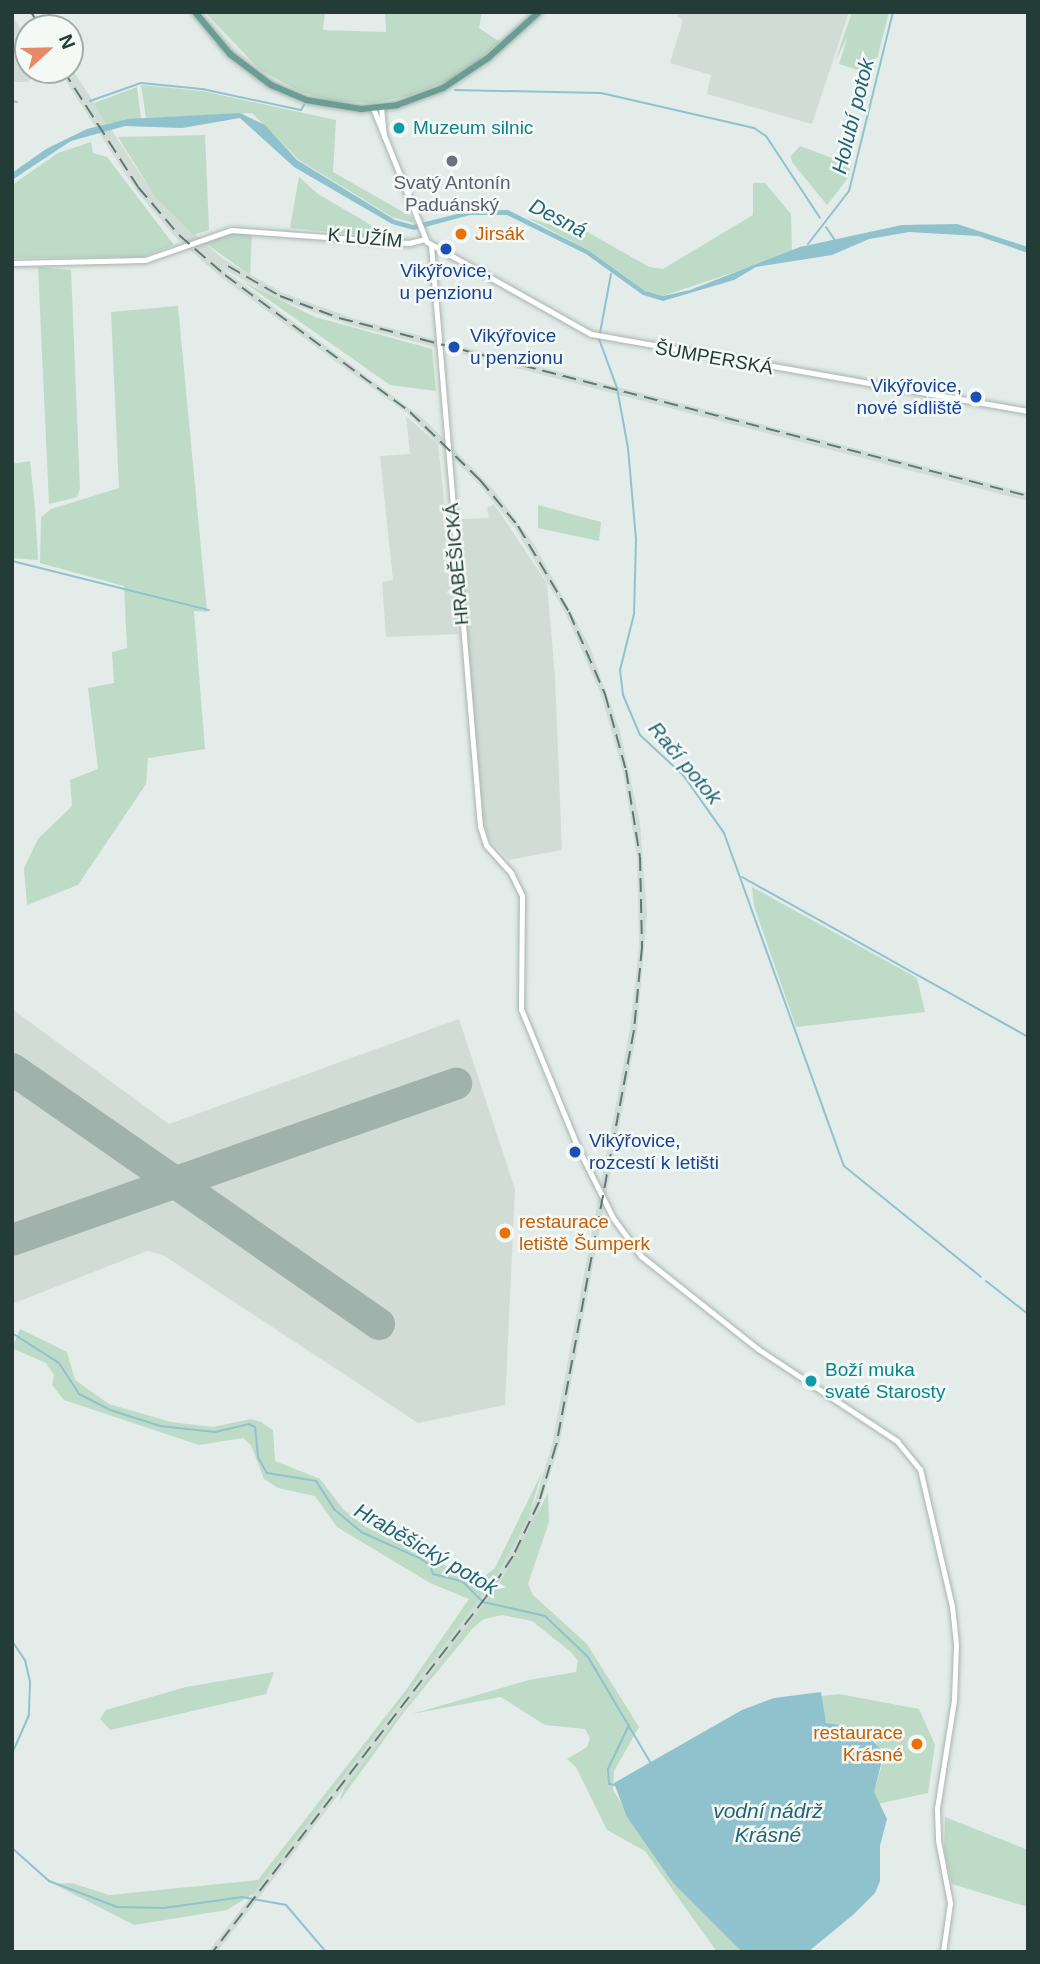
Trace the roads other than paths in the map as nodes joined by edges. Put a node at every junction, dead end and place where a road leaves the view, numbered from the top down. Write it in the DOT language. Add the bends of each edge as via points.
graph roads {
  1 [pos="195,12"];
  2 [pos="539,12"];
  3 [pos="373,108"];
  4 [pos="381,108"];
  5 [pos="384,140"];
  6 [pos="425,239"];
  7 [pos="431,245"];
  8 [pos="12,263"];
  9 [pos="1028,411"];
  10 [pos="943,1952"];
  1 -- 3 [label="main road" via="247,69 306,100"];
  2 -- 4 [label="main road" via="456,81 425,97"];
  3 -- 4 [label="main road"];
  3 -- 5 [label="street"];
  4 -- 5 [label="street"];
  5 -- 6 [label="street"];
  6 -- 7 [label="street, ŠUMPERSKÁ"];
  6 -- 8 [label="street, K LUŽÍM" via="409,243 225,230 142,261"];
  7 -- 9 [label="street, ŠUMPERSKÁ" via="599,337"];
  7 -- 10 [label="street, HRABĚŠICKÁ" via="481,826 486,845 511,873 524,909 518,978 521,1009 546,1076 620,1230 654,1268 758,1349 897,1441 913,1457 924,1479 956,1645 955,1693 938,1804 938,1840 950,1902"];
}
